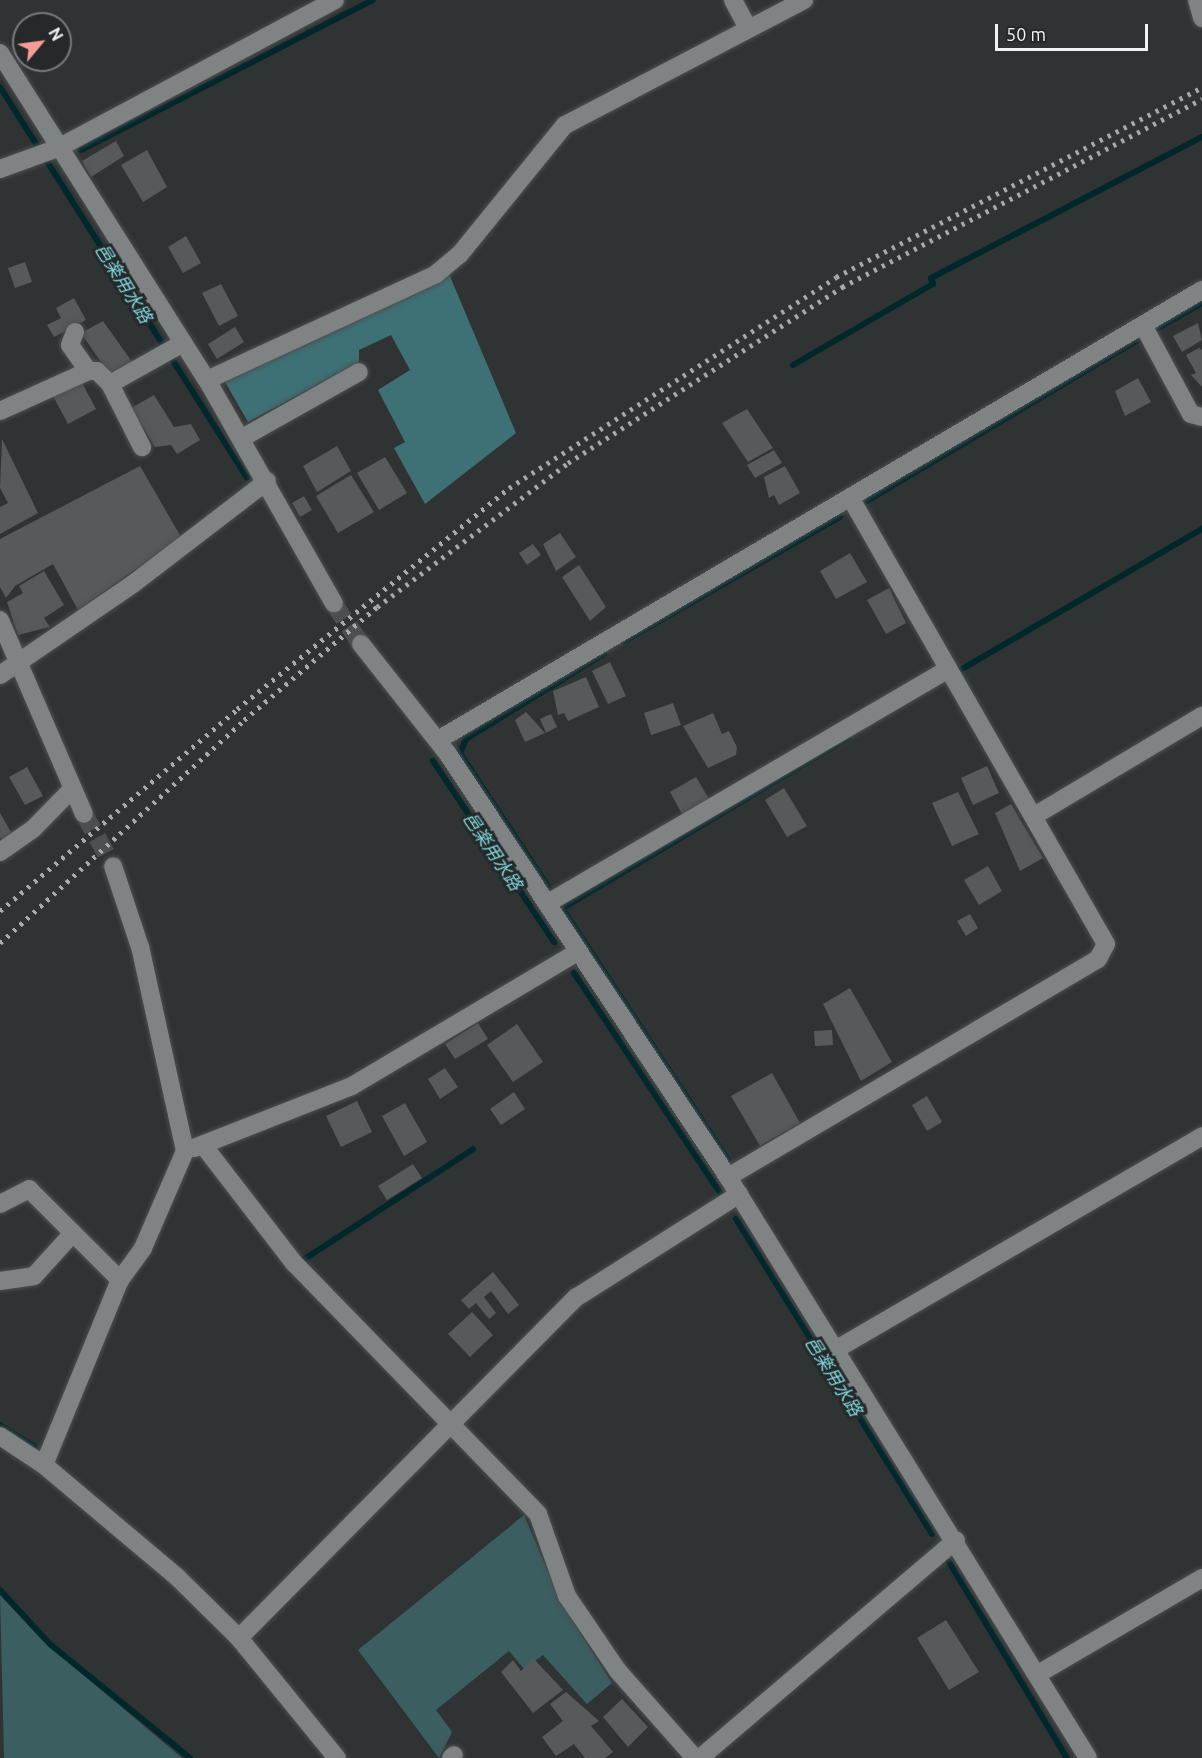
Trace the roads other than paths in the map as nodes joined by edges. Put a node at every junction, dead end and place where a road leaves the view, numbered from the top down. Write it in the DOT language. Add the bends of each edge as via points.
graph roads {
  1 [pos="335,0"];
  2 [pos="733,0"];
  3 [pos="804,0"];
  4 [pos="1197,0"];
  5 [pos="1202,18"];
  6 [pos="748,28"];
  7 [pos="0,53"];
  8 [pos="58,148"];
  9 [pos="0,169"];
  10 [pos="1202,290"];
  11 [pos="1143,325"];
  12 [pos="75,332"];
  13 [pos="183,343"];
  14 [pos="88,371"];
  15 [pos="359,372"];
  16 [pos="207,380"];
  17 [pos="110,384"];
  18 [pos="0,411"];
  19 [pos="1202,417"];
  20 [pos="242,438"];
  21 [pos="142,447"];
  22 [pos="267,481"];
  23 [pos="850,497"];
  24 [pos="334,604"];
  25 [pos="0,620"];
  26 [pos="361,644"];
  27 [pos="18,662"];
  28 [pos="947,670"];
  29 [pos="0,675"];
  30 [pos="1202,716"];
  31 [pos="438,740"];
  32 [pos="72,789"];
  33 [pos="84,814"];
  34 [pos="1034,816"];
  35 [pos="0,852"];
  36 [pos="113,866"];
  37 [pos="548,903"];
  38 [pos="578,952"];
  39 [pos="1202,1136"];
  40 [pos="203,1145"];
  41 [pos="185,1151"];
  42 [pos="728,1177"];
  43 [pos="739,1194"];
  44 [pos="0,1204"];
  45 [pos="73,1233"];
  46 [pos="0,1281"];
  47 [pos="120,1281"];
  48 [pos="836,1350"];
  49 [pos="449,1427"];
  50 [pos="0,1436"];
  51 [pos="44,1465"];
  52 [pos="956,1540"];
  53 [pos="1202,1578"];
  54 [pos="239,1638"];
  55 [pos="1038,1674"];
  56 [pos="338,1758"];
  57 [pos="695,1758"];
  58 [pos="700,1758"];
  59 [pos="1088,1758"];
  1 -- 8 [label="street"];
  2 -- 6 [label="street"];
  3 -- 6 [label="street"];
  4 -- 5 [label="street"];
  6 -- 16 [label="street" via="565,125 460,254 436,274"];
  7 -- 8 [label="street"];
  8 -- 9 [label="street"];
  8 -- 13 [label="street"];
  10 -- 11 [label="street"];
  11 -- 19 [label="street" via="1191,414"];
  11 -- 23 [label="street"];
  12 -- 14 [label="street" via="70,345"];
  13 -- 16 [label="street"];
  13 -- 17 [label="street"];
  14 -- 17 [label="street" via="97,371"];
  14 -- 18 [label="street"];
  15 -- 20 [label="street"];
  16 -- 20 [label="street"];
  17 -- 21 [label="street"];
  20 -- 22 [label="street"];
  22 -- 24 [label="street"];
  22 -- 27 [label="street" via="133,584"];
  23 -- 28 [label="street"];
  23 -- 31 [label="street"];
  25 -- 27 [label="street"];
  26 -- 31 [label="street"];
  27 -- 29 [label="street"];
  27 -- 32 [label="street"];
  28 -- 34 [label="street"];
  28 -- 37 [label="street"];
  30 -- 34 [label="street"];
  31 -- 37 [label="street"];
  32 -- 33 [label="street"];
  32 -- 35 [label="street"];
  34 -- 42 [label="street" via="1103,937 1104,951 1098,959"];
  36 -- 41 [label="street" via="140,947"];
  37 -- 38 [label="street"];
  38 -- 40 [label="street" via="352,1086"];
  38 -- 42 [label="street"];
  39 -- 48 [label="street"];
  40 -- 41 [label="street"];
  40 -- 49 [label="street" via="294,1263"];
  41 -- 47 [label="street" via="144,1248"];
  42 -- 43 [label="street"];
  43 -- 48 [label="street"];
  43 -- 49 [label="street" via="577,1297"];
  44 -- 45 [label="street" via="29,1189"];
  45 -- 46 [label="street" via="34,1276"];
  45 -- 47 [label="street"];
  47 -- 51 [label="street"];
  48 -- 52 [label="street"];
  49 -- 54 [label="street"];
  49 -- 57 [label="street" via="538,1514 567,1596 618,1671"];
  50 -- 51 [label="street"];
  51 -- 54 [label="street"];
  52 -- 55 [label="street"];
  52 -- 58 [label="street"];
  53 -- 55 [label="street"];
  54 -- 56 [label="street"];
  55 -- 59 [label="street"];
}
